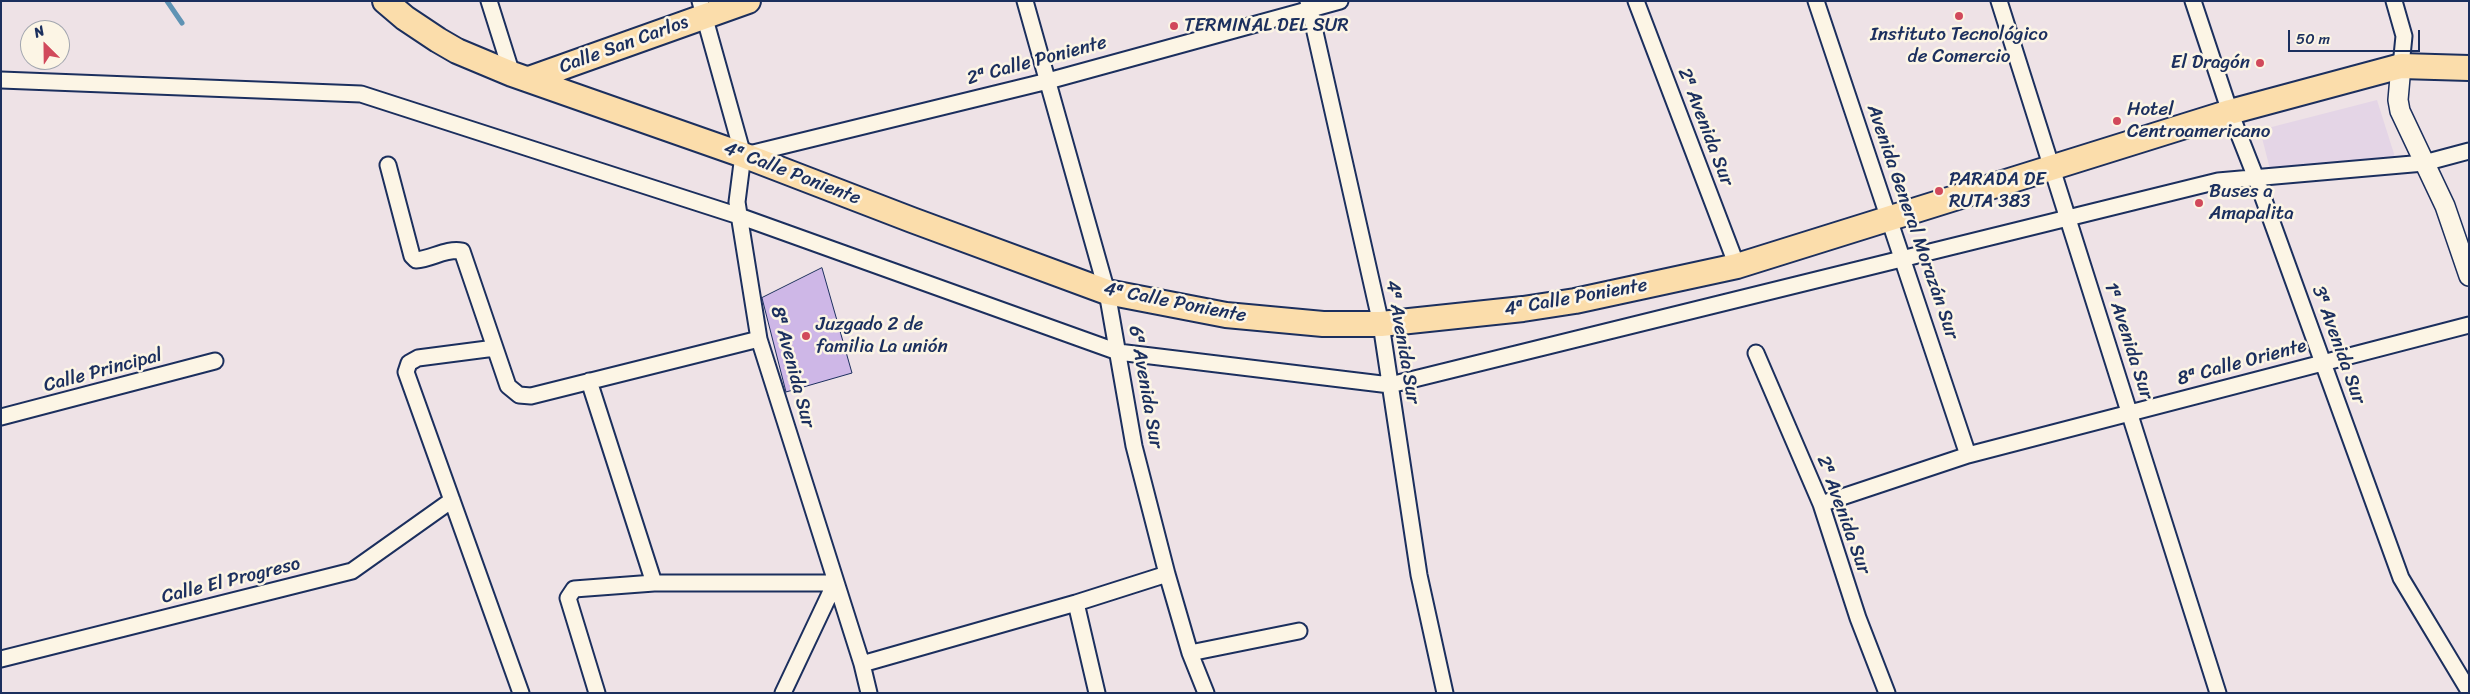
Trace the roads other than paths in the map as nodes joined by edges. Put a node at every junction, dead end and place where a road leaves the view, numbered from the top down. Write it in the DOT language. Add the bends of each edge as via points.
graph roads {
  1 [pos="385,1"];
  2 [pos="489,1"];
  3 [pos="748,1"];
  4 [pos="1025,1"];
  5 [pos="1340,1"];
  6 [pos="1636,1"];
  7 [pos="1816,1"];
  8 [pos="1999,1"];
  9 [pos="2193,1"];
  10 [pos="2394,1"];
  11 [pos="1309,4"];
  12 [pos="702,9"];
  13 [pos="2401,66"];
  14 [pos="2469,68"];
  15 [pos="520,77"];
  16 [pos="1,80"];
  17 [pos="1048,81"];
  18 [pos="2230,112"];
  19 [pos="2469,151"];
  20 [pos="744,155"];
  21 [pos="2424,162"];
  22 [pos="388,165"];
  23 [pos="2052,167"];
  24 [pos="2256,178"];
  25 [pos="739,216"];
  26 [pos="1890,217"];
  27 [pos="2068,219"];
  28 [pos="1904,260"];
  29 [pos="1737,266"];
  30 [pos="2469,276"];
  31 [pos="1107,292"];
  32 [pos="1381,324"];
  33 [pos="2469,325"];
  34 [pos="760,339"];
  35 [pos="495,348"];
  36 [pos="1118,352"];
  37 [pos="1756,354"];
  38 [pos="215,361"];
  39 [pos="2323,363"];
  40 [pos="589,382"];
  41 [pos="1390,385"];
  42 [pos="2130,413"];
  43 [pos="1,418"];
  44 [pos="1968,455"];
  45 [pos="452,500"];
  46 [pos="1821,504"];
  47 [pos="1167,574"];
  48 [pos="654,582"];
  49 [pos="835,583"];
  50 [pos="1076,603"];
  51 [pos="1299,631"];
  52 [pos="1190,653"];
  53 [pos="1,659"];
  54 [pos="862,664"];
  55 [pos="867,691"];
  56 [pos="2469,691"];
  57 [pos="521,693"];
  58 [pos="597,693"];
  59 [pos="783,693"];
  60 [pos="1097,693"];
  61 [pos="1206,693"];
  62 [pos="1445,693"];
  63 [pos="1887,693"];
  64 [pos="2218,693"];
  1 -- 15 [label="main road, 4ª Calle Poniente" via="405,18 457,51"];
  2 -- 15 [label="street"];
  3 -- 12 [label="main road, Calle San Carlos"];
  4 -- 17 [label="street, 6ª Avenida Sur"];
  5 -- 11 [label="street, 2ª Calle Poniente"];
  6 -- 29 [label="street, 2ª Avenida Sur"];
  7 -- 26 [label="street, Avenida General Morazán Sur"];
  8 -- 23 [label="street, 1ª Avenida Sur"];
  9 -- 18 [label="street, 3ª Avenida Sur"];
  10 -- 13 [label="street" via="2404,36"];
  11 -- 17 [label="street, 2ª Calle Poniente"];
  11 -- 32 [label="street, 4ª Avenida Sur"];
  12 -- 15 [label="main road, Calle San Carlos"];
  12 -- 20 [label="street, 8ª Avenida Sur"];
  13 -- 14 [label="main road, 4ª Calle Poniente"];
  13 -- 18 [label="main road, 4ª Calle Poniente"];
  13 -- 21 [label="street" via="2400,111"];
  15 -- 20 [label="main road, 4ª Calle Poniente"];
  16 -- 25 [label="street" via="361,94"];
  17 -- 20 [label="street, 2ª Calle Poniente"];
  17 -- 31 [label="street, 6ª Avenida Sur"];
  18 -- 23 [label="main road, 4ª Calle Poniente"];
  18 -- 24 [label="street, 3ª Avenida Sur"];
  19 -- 21 [label="street"];
  20 -- 25 [label="street, 8ª Avenida Sur" via="737,202"];
  20 -- 31 [label="main road, 4ª Calle Poniente"];
  21 -- 24 [label="street"];
  21 -- 30 [label="street" via="2445,206"];
  22 -- 35 [label="street" via="412,256 416,260 424,260 462,250"];
  23 -- 26 [label="main road, 4ª Calle Poniente"];
  23 -- 27 [label="street, 1ª Avenida Sur"];
  24 -- 27 [label="street" via="2218,181"];
  24 -- 39 [label="street, 3ª Avenida Sur"];
  25 -- 34 [label="street, 8ª Avenida Sur"];
  25 -- 36 [label="street"];
  26 -- 28 [label="street, Avenida General Morazán Sur"];
  26 -- 29 [label="main road, 4ª Calle Poniente"];
  27 -- 28 [label="street"];
  27 -- 42 [label="street, 1ª Avenida Sur"];
  28 -- 41 [label="street"];
  28 -- 44 [label="street, Avenida General Morazán Sur"];
  29 -- 32 [label="main road, 4ª Calle Poniente" via="1566,302"];
  31 -- 32 [label="main road, 4ª Calle Poniente" via="1226,316 1323,324"];
  31 -- 36 [label="street, 6ª Avenida Sur"];
  32 -- 41 [label="street, 4ª Avenida Sur"];
  33 -- 39 [label="street, 8ª Calle Oriente"];
  34 -- 40 [label="street"];
  34 -- 49 [label="street, 8ª Avenida Sur"];
  35 -- 40 [label="street" via="508,386 519,396"];
  35 -- 45 [label="street" via="418,358 409,363 406,372"];
  36 -- 41 [label="street"];
  36 -- 47 [label="street, 6ª Avenida Sur" via="1134,446"];
  37 -- 46 [label="street, 2ª Avenida Sur"];
  38 -- 43 [label="street, Calle Principal"];
  39 -- 42 [label="street, 8ª Calle Oriente"];
  39 -- 56 [label="street, 3ª Avenida Sur" via="2401,578"];
  40 -- 48 [label="street"];
  41 -- 62 [label="street, 4ª Avenida Sur" via="1419,575"];
  42 -- 44 [label="street, 8ª Calle Oriente"];
  42 -- 64 [label="street, 1ª Avenida Sur"];
  44 -- 46 [label="street, 8ª Calle Oriente"];
  45 -- 53 [label="street, Calle El Progreso" via="352,571"];
  45 -- 57 [label="street"];
  46 -- 63 [label="street, 2ª Avenida Sur" via="1858,618"];
  47 -- 50 [label="street"];
  47 -- 52 [label="street, 6ª Avenida Sur"];
  48 -- 49 [label="street"];
  48 -- 58 [label="street" via="584,587 574,589 568,598"];
  49 -- 54 [label="street, 8ª Avenida Sur"];
  49 -- 59 [label="street"];
  50 -- 54 [label="street"];
  50 -- 60 [label="street"];
  51 -- 52 [label="street"];
  52 -- 61 [label="street, 6ª Avenida Sur"];
  54 -- 55 [label="street, 8ª Avenida Sur"];
}
